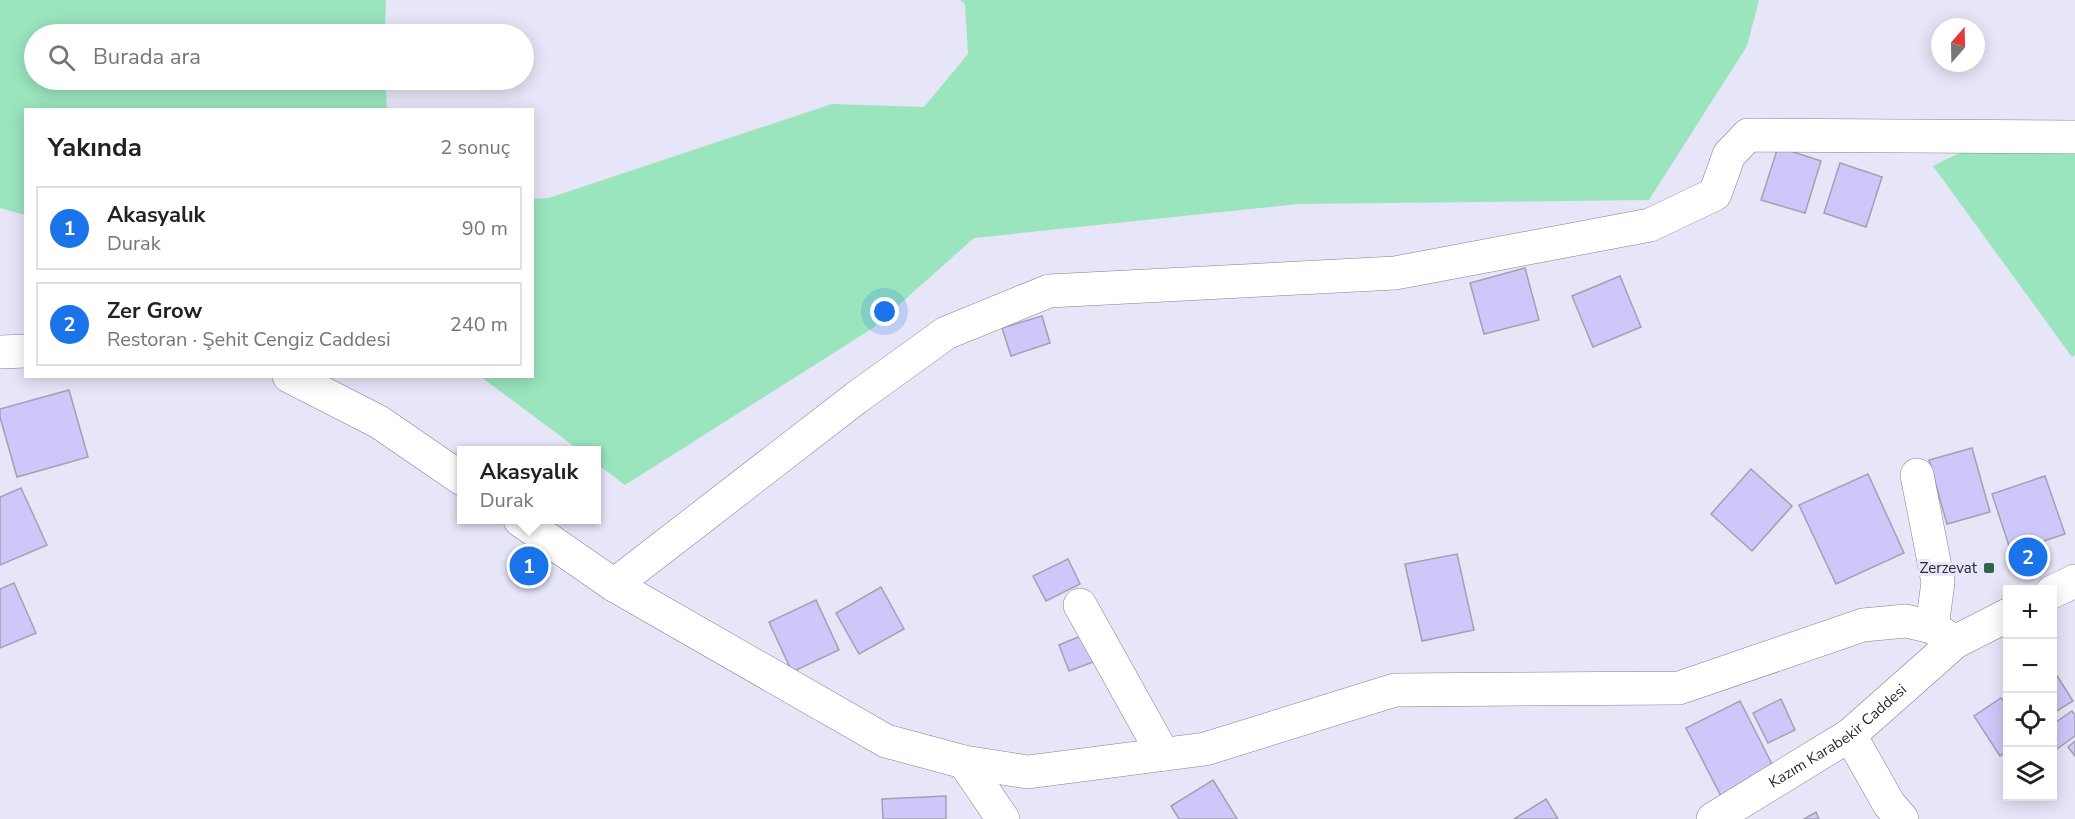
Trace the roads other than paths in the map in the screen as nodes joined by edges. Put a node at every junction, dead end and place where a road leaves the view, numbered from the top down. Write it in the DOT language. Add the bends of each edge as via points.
graph roads {
  1 [pos="2075,137"];
  2 [pos="24,351"];
  3 [pos="0,352"];
  4 [pos="293,378"];
  5 [pos="1917,475"];
  6 [pos="457,476"];
  7 [pos="527,524"];
  8 [pos="2075,581"];
  9 [pos="614,585"];
  10 [pos="2057,590"];
  11 [pos="1080,605"];
  12 [pos="2003,616"];
  13 [pos="1943,635"];
  14 [pos="1850,735"];
  15 [pos="1163,754"];
  16 [pos="964,762"];
  17 [pos="1002,819"];
  18 [pos="1713,819"];
  19 [pos="1902,819"];
  1 -- 9 [label="street" via="1748,135 1729,155 1715,194 1650,225 1395,273 1049,291 946,333"];
  2 -- 3 [label="street"];
  4 -- 6 [label="street" via="380,422"];
  5 -- 13 [label="street" via="1938,582"];
  7 -- 9 [label="street"];
  8 -- 10 [label="street"];
  9 -- 16 [label="street" via="886,741"];
  11 -- 15 [label="street"];
  12 -- 13 [label="street, Kazım Karabekir Caddesi"];
  13 -- 14 [label="street, Kazım Karabekir Caddesi"];
  13 -- 15 [label="street" via="1906,621 1863,625 1679,688 1395,690 1205,749"];
  14 -- 18 [label="street, Kazım Karabekir Caddesi"];
  14 -- 19 [label="street" via="1889,804"];
  15 -- 16 [label="street" via="1028,772"];
  16 -- 17 [label="street"];
}
